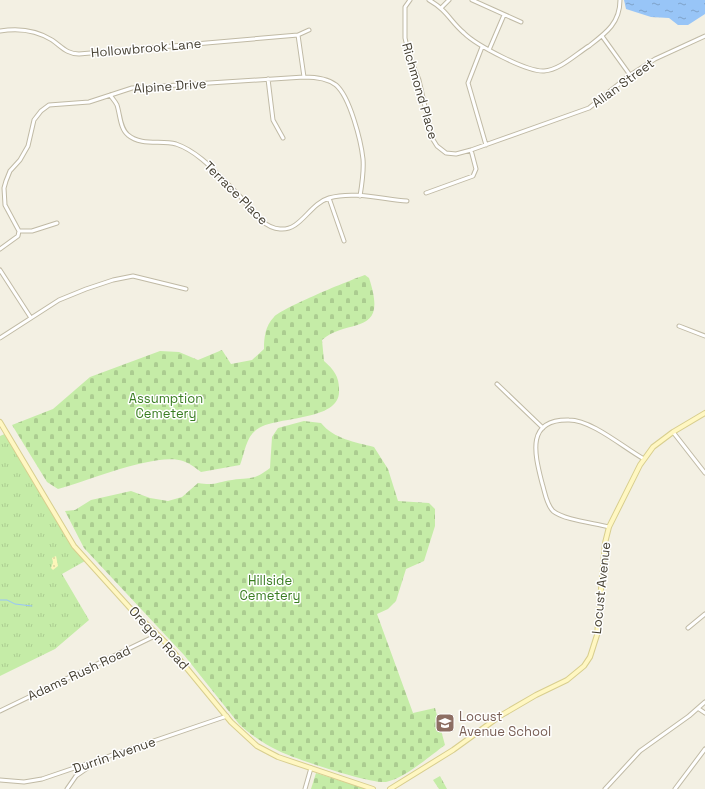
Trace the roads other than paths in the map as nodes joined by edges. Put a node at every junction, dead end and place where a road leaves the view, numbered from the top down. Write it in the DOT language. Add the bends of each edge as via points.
graph roads {
  1 [pos="410,0"];
  2 [pos="429,0"];
  3 [pos="449,0"];
  4 [pos="472,0"];
  5 [pos="620,0"];
  6 [pos="442,7"];
  7 [pos="504,15"];
  8 [pos="521,22"];
  9 [pos="309,30"];
  10 [pos="0,32"];
  11 [pos="298,35"];
  12 [pos="602,36"];
  13 [pos="705,36"];
  14 [pos="482,47"];
  15 [pos="489,50"];
  16 [pos="630,75"];
  17 [pos="304,77"];
  18 [pos="268,79"];
  19 [pos="110,95"];
  20 [pos="283,138"];
  21 [pos="486,145"];
  22 [pos="471,150"];
  23 [pos="426,193"];
  24 [pos="360,196"];
  25 [pos="329,198"];
  26 [pos="407,201"];
  27 [pos="57,223"];
  28 [pos="19,231"];
  29 [pos="344,242"];
  30 [pos="0,249"];
  31 [pos="0,270"];
  32 [pos="186,288"];
  33 [pos="31,318"];
  34 [pos="679,326"];
  35 [pos="705,336"];
  36 [pos="0,338"];
  37 [pos="497,384"];
  38 [pos="705,413"];
  39 [pos="0,422"];
  40 [pos="543,428"];
  41 [pos="673,432"];
  42 [pos="644,459"];
  43 [pos="705,473"];
  44 [pos="609,527"];
  45 [pos="705,614"];
  46 [pos="688,628"];
  47 [pos="157,635"];
  48 [pos="705,702"];
  49 [pos="698,709"];
  50 [pos="0,711"];
  51 [pos="704,712"];
  52 [pos="227,716"];
  53 [pos="705,749"];
  54 [pos="99,760"];
  55 [pos="311,768"];
  56 [pos="0,780"];
  57 [pos="67,789"];
  58 [pos="305,789"];
  59 [pos="372,789"];
  60 [pos="390,789"];
  61 [pos="605,789"];
  62 [pos="675,789"];
  1 -- 22 [label="street, Richmond Place" via="405,7 405,38 432,138 446,153 456,154"];
  2 -- 6 [label="street"];
  3 -- 6 [label="street"];
  4 -- 7 [label="street"];
  5 -- 12 [label="street" via="618,15"];
  6 -- 14 [label="street" via="463,32"];
  7 -- 8 [label="street"];
  7 -- 15 [label="street"];
  9 -- 11 [label="street, Hollowbrook Lane"];
  10 -- 11 [label="street, Hollowbrook Lane" via="16,29 41,34 67,52 79,54"];
  11 -- 17 [label="street"];
  12 -- 15 [label="street" via="567,61 543,71"];
  12 -- 16 [label="street"];
  13 -- 16 [label="street, Allan Street" via="664,54"];
  14 -- 15 [label="street"];
  14 -- 21 [label="street" via="468,83"];
  16 -- 21 [label="street, Allan Street" via="589,108"];
  17 -- 18 [label="street, Alpine Drive"];
  17 -- 24 [label="street, Alpine Drive" via="328,80 338,87 345,97 361,150 363,176"];
  18 -- 19 [label="street, Alpine Drive" via="137,87"];
  18 -- 20 [label="street" via="273,120"];
  19 -- 25 [label="street, Terrace Place" via="128,135 138,140 176,144 193,153 269,226 281,230 291,227 313,206"];
  19 -- 28 [label="street, Alpine Drive" via="89,102 49,105 37,115 31,127 28,146 10,172 4,188 5,205"];
  21 -- 22 [label="street, Allan Street"];
  22 -- 23 [label="street" via="476,173 473,176"];
  24 -- 25 [label="street, Terrace Place" via="344,195"];
  24 -- 26 [label="street, Terrace Place"];
  25 -- 29 [label="street"];
  27 -- 28 [label="street" via="32,231"];
  28 -- 30 [label="street" via="18,236"];
  31 -- 33 [label="street"];
  32 -- 33 [label="street" via="129,277 75,293"];
  33 -- 36 [label="street"];
  34 -- 35 [label="street"];
  37 -- 40 [label="street"];
  38 -- 41 [label="street, Locust Avenue"];
  39 -- 47 [label="street, Oregon Road" via="74,546"];
  40 -- 42 [label="street" via="555,422 572,420 602,431"];
  40 -- 44 [label="street" via="534,448 550,508 562,516"];
  41 -- 42 [label="street, Locust Avenue" via="659,441"];
  41 -- 43 [label="street"];
  42 -- 44 [label="street, Locust Avenue"];
  44 -- 60 [label="street, Locust Avenue" via="605,543 597,635 590,657 584,666 567,680 500,716 453,750"];
  45 -- 46 [label="street"];
  47 -- 50 [label="street, Adams Rush Road"];
  47 -- 52 [label="street, Oregon Road"];
  48 -- 49 [label="street"];
  49 -- 51 [label="street"];
  49 -- 61 [label="street" via="640,751"];
  52 -- 54 [label="street, Durrin Avenue"];
  52 -- 55 [label="street, Oregon Road" via="257,746 278,757"];
  53 -- 62 [label="street"];
  54 -- 56 [label="street, Durrin Avenue" via="42,779 24,782"];
  54 -- 57 [label="street" via="76,776"];
  55 -- 58 [label="street"];
  55 -- 59 [label="street, Oregon Road"];
}
